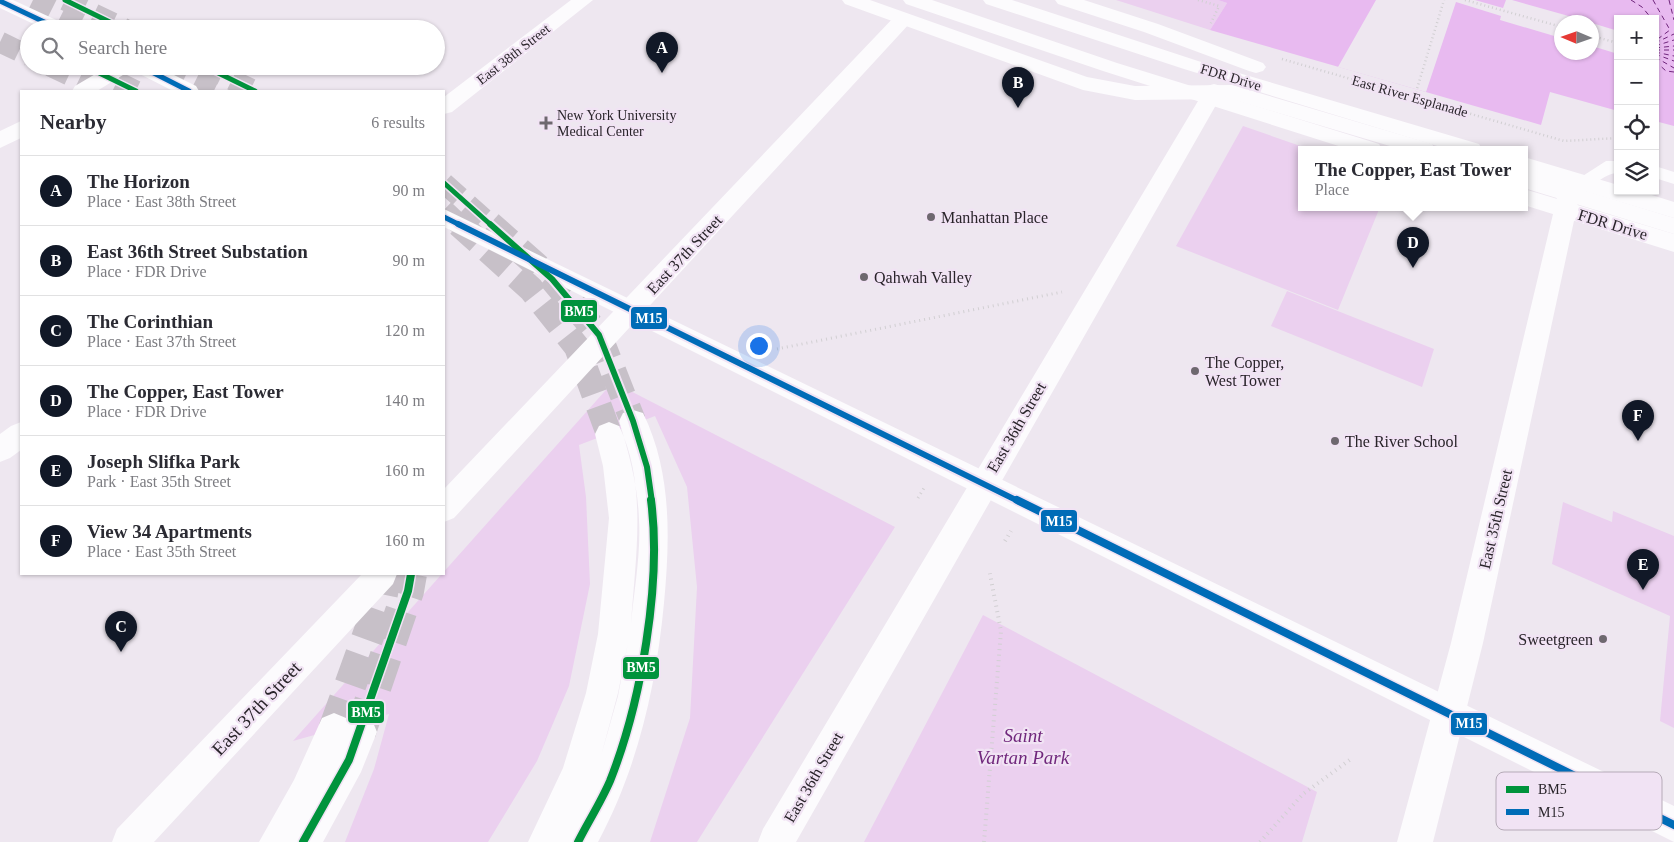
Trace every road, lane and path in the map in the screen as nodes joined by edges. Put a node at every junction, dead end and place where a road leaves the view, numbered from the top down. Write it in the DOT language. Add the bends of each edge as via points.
graph roads {
  1 [pos="583,0"];
  2 [pos="852,0"];
  3 [pos="993,0"];
  4 [pos="1065,0"];
  5 [pos="1085,0"];
  6 [pos="1198,0"];
  7 [pos="1444,0"];
  8 [pos="1465,0"];
  9 [pos="0,2"];
  10 [pos="908,10"];
  11 [pos="41,20"];
  12 [pos="0,23"];
  13 [pos="20,24"];
  14 [pos="1554,25"];
  15 [pos="1206,32"];
  16 [pos="1599,38"];
  17 [pos="1614,42"];
  18 [pos="1280,59"];
  19 [pos="109,75"];
  20 [pos="157,75"];
  21 [pos="84,90"];
  22 [pos="187,90"];
  23 [pos="1214,91"];
  24 [pos="1416,92"];
  25 [pos="445,106"];
  26 [pos="1327,107"];
  27 [pos="1297,110"];
  28 [pos="20,129"];
  29 [pos="1614,138"];
  30 [pos="0,140"];
  31 [pos="1361,146"];
  32 [pos="1414,146"];
  33 [pos="1461,146"];
  34 [pos="1528,166"];
  35 [pos="1614,167"];
  36 [pos="1659,173"];
  37 [pos="1674,178"];
  38 [pos="1528,181"];
  39 [pos="1569,194"];
  40 [pos="1528,198"];
  41 [pos="1674,210"];
  42 [pos="445,217"];
  43 [pos="1674,226"];
  44 [pos="1674,243"];
  45 [pos="1098,285"];
  46 [pos="631,310"];
  47 [pos="729,358"];
  48 [pos="621,427"];
  49 [pos="20,435"];
  50 [pos="0,450"];
  51 [pos="983,485"];
  52 [pos="925,487"];
  53 [pos="918,498"];
  54 [pos="445,508"];
  55 [pos="1011,531"];
  56 [pos="1005,541"];
  57 [pos="988,569"];
  58 [pos="381,575"];
  59 [pos="1450,715"];
  60 [pos="1351,759"];
  61 [pos="1566,772"];
  62 [pos="594,778"];
  63 [pos="1662,819"];
  64 [pos="1674,825"];
  65 [pos="130,842"];
  66 [pos="277,842"];
  67 [pos="302,842"];
  68 [pos="534,842"];
  69 [pos="546,842"];
  70 [pos="578,842"];
  71 [pos="776,842"];
  72 [pos="984,842"];
  73 [pos="1260,842"];
  74 [pos="1415,842"];
  1 -- 25 [label="main road, East 38th Street"];
  2 -- 10 [label="main road, FDR Drive"];
  3 -- 26 [label="main road, FDR Drive"];
  4 -- 26 [label="main road" via="1260,69"];
  5 -- 27 [label="main road" via="1159,30"];
  6 -- 15 [label="path" via="1219,6"];
  7 -- 24 [label="path"];
  8 -- 14 [label="path"];
  9 -- 11 [label="main road"];
  10 -- 23 [label="main road, FDR Drive" via="1083,83 1135,93"];
  10 -- 31 [label="main road, FDR Drive"];
  10 -- 46 [label="main road, East 37th Street"];
  12 -- 13 [label="main road"];
  16 -- 17 [label="path"];
  18 -- 29 [label="path, East River Esplanade" via="1564,141"];
  19 -- 21 [label="main road"];
  20 -- 22 [label="main road"];
  23 -- 27 [label="main road, FDR Drive" via="1232,92"];
  23 -- 45 [label="main road, East 36th Street"];
  26 -- 33 [label="main road, FDR Drive"];
  27 -- 32 [label="main road, FDR Drive"];
  28 -- 30 [label="main road"];
  34 -- 41 [label="main road, FDR Drive"];
  35 -- 39 [label="lane" via="1606,167"];
  36 -- 37 [label="lane"];
  38 -- 39 [label="main road, FDR Drive"];
  39 -- 43 [label="main road, FDR Drive"];
  39 -- 59 [label="main road, East 35th Street"];
  40 -- 44 [label="main road, FDR Drive"];
  42 -- 46 [label="main road"];
  45 -- 47 [label="path"];
  45 -- 51 [label="main road, East 36th Street"];
  46 -- 47 [label="main road"];
  46 -- 54 [label="main road, East 37th Street"];
  47 -- 51 [label="main road"];
  48 -- 62 [label="main road" via="617,466 624,518 621,570"];
  49 -- 50 [label="main road"];
  51 -- 59 [label="main road"];
  51 -- 71 [label="main road, East 36th Street"];
  52 -- 53 [label="path"];
  55 -- 56 [label="path"];
  57 -- 72 [label="path" via="1001,631"];
  58 -- 65 [label="main road, East 37th Street"];
  59 -- 61 [label="main road"];
  59 -- 74 [label="main road, East 35th Street"];
  60 -- 73 [label="path" via="1303,794"];
  62 -- 68 [label="main road"];
  62 -- 69 [label="main road"];
  62 -- 70 [label="main road"];
  63 -- 64 [label="main road"];
  66 -- 67 [label="main road" via="347,731 348,760"];
}
